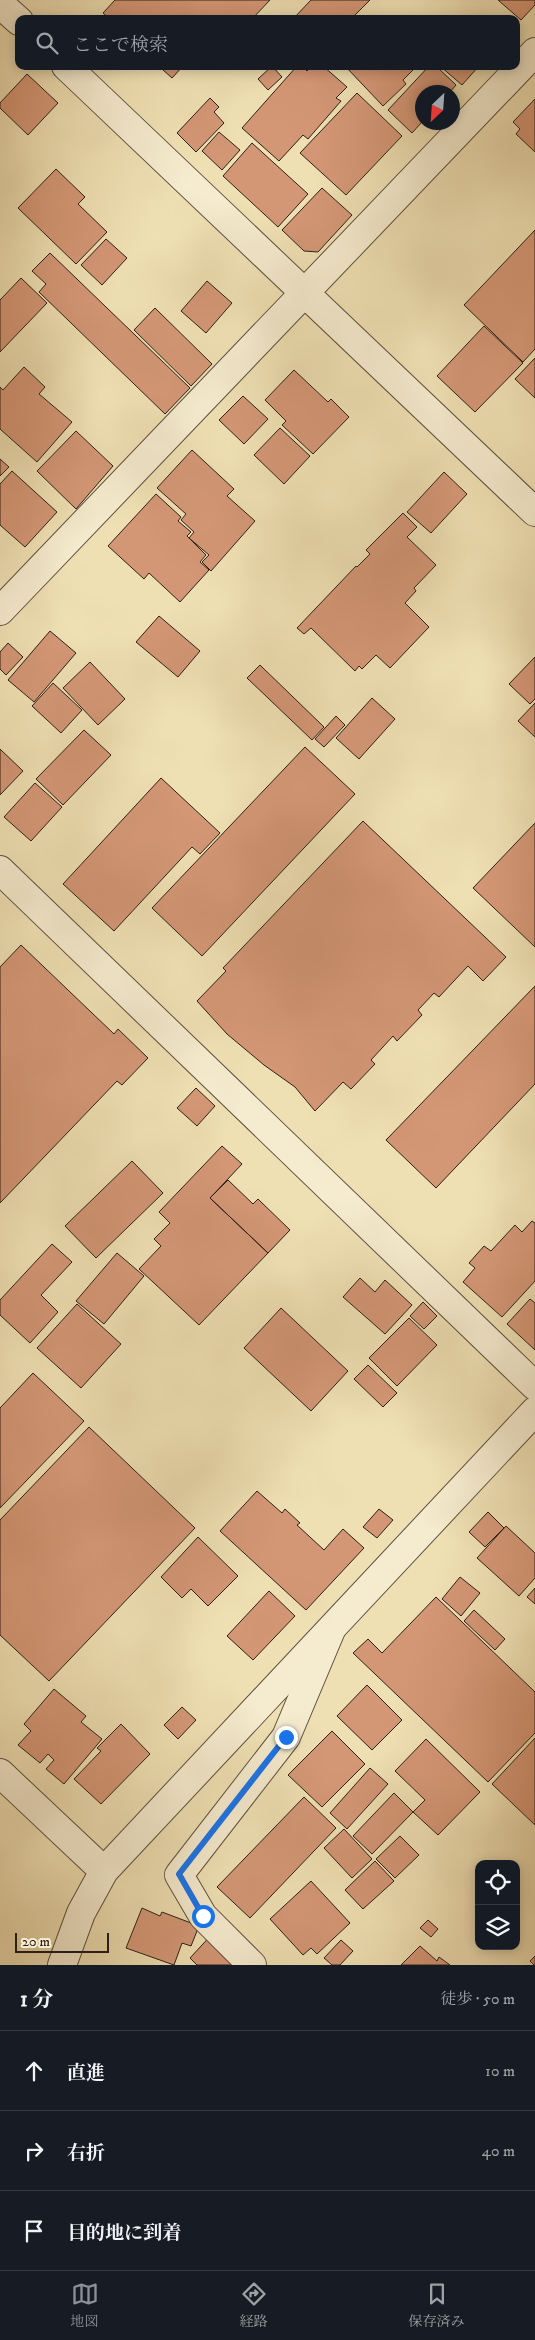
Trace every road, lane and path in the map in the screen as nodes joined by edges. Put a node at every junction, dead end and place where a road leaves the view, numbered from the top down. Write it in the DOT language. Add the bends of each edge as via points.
graph roads {
  1 [pos="0,4"];
  2 [pos="15,17"];
  3 [pos="535,52"];
  4 [pos="520,68"];
  5 [pos="70,70"];
  6 [pos="518,70"];
  7 [pos="306,292"];
  8 [pos="535,512"];
  9 [pos="0,611"];
  10 [pos="0,870"];
  11 [pos="535,1386"];
  12 [pos="535,1411"];
  13 [pos="333,1626"];
  14 [pos="0,1773"];
  15 [pos="104,1871"];
  16 [pos="62,1965"];
  17 [pos="252,1965"];
  1 -- 2 [label="street"];
  3 -- 4 [label="street"];
  5 -- 7 [label="street"];
  6 -- 7 [label="street"];
  7 -- 8 [label="street"];
  7 -- 9 [label="street"];
  10 -- 11 [label="street"];
  12 -- 13 [label="street"];
  13 -- 15 [label="street"];
  13 -- 17 [label="street" via="286,1737 179,1874 203,1916"];
  14 -- 15 [label="street"];
  15 -- 16 [label="street" via="81,1913"];
}
